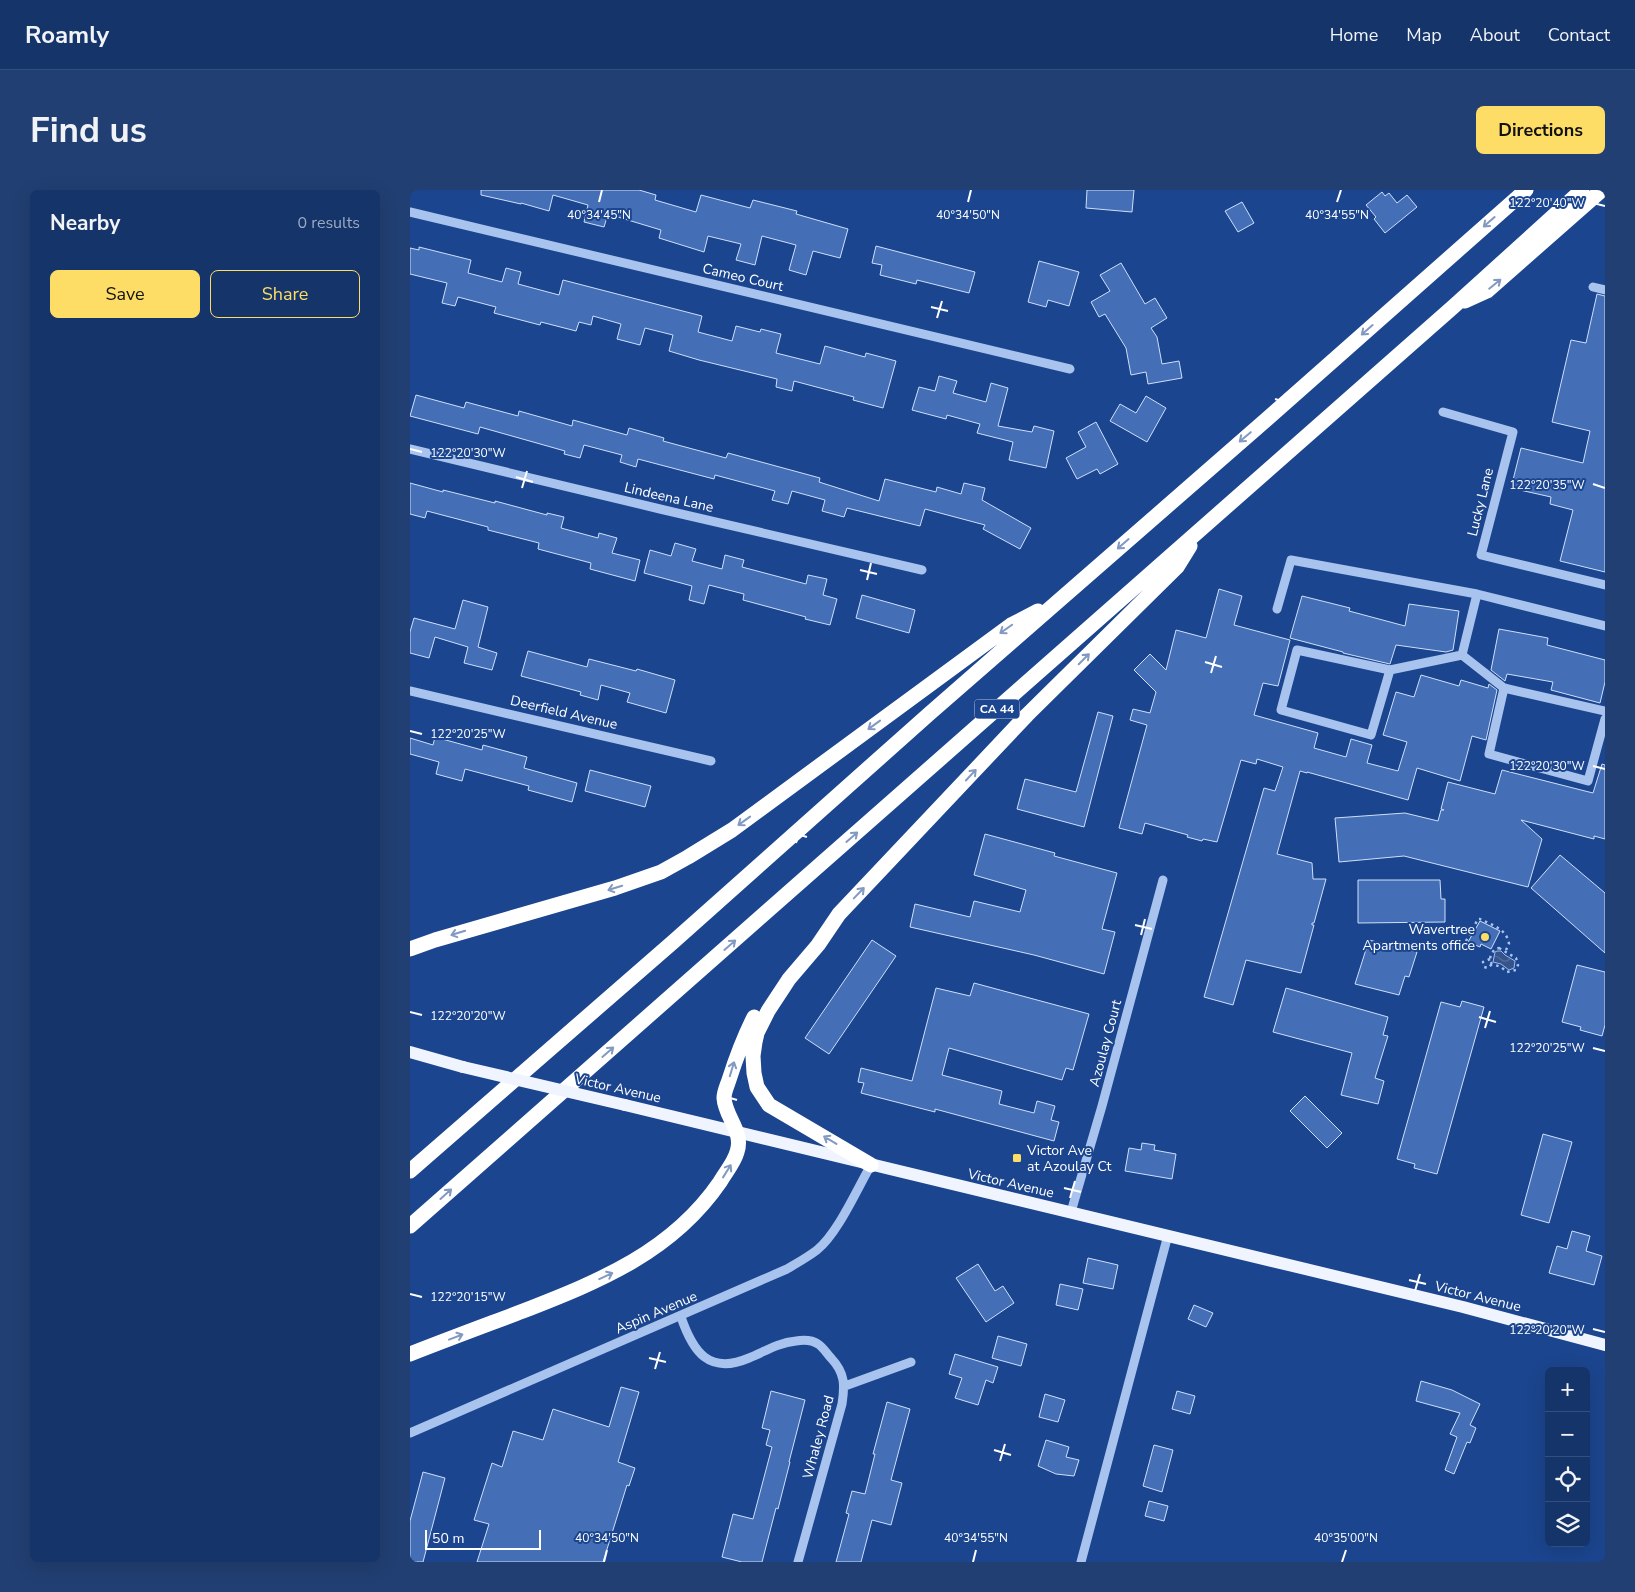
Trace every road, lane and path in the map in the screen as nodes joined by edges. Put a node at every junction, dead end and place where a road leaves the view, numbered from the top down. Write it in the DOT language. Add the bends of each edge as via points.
graph roads {
  1 [pos="1526,190"];
  2 [pos="1582,190"];
  3 [pos="1602,190"];
  4 [pos="410,212"];
  5 [pos="1592,287"];
  6 [pos="1605,290"];
  7 [pos="1453,307"];
  8 [pos="1070,369"];
  9 [pos="1443,412"];
  10 [pos="410,449"];
  11 [pos="1199,531"];
  12 [pos="922,570"];
  13 [pos="1605,585"];
  14 [pos="1477,594"];
  15 [pos="1063,597"];
  16 [pos="1277,609"];
  17 [pos="1605,626"];
  18 [pos="1462,654"];
  19 [pos="1390,670"];
  20 [pos="1504,688"];
  21 [pos="410,691"];
  22 [pos="1605,711"];
  23 [pos="1605,719"];
  24 [pos="711,761"];
  25 [pos="1163,880"];
  26 [pos="839,914"];
  27 [pos="1466,941"];
  28 [pos="410,949"];
  29 [pos="1506,952"];
  30 [pos="1490,959"];
  31 [pos="1492,964"];
  32 [pos="410,1052"];
  33 [pos="737,1132"];
  34 [pos="871,1165"];
  35 [pos="410,1171"];
  36 [pos="1071,1212"];
  37 [pos="410,1226"];
  38 [pos="1168,1236"];
  39 [pos="681,1317"];
  40 [pos="1605,1343"];
  41 [pos="410,1354"];
  42 [pos="911,1362"];
  43 [pos="845,1386"];
  44 [pos="410,1433"];
  45 [pos="798,1562"];
  46 [pos="1081,1562"];
  1 -- 15 [label="highway, CA 44, one-way"];
  2 -- 7 [label="highway, CA 44"];
  7 -- 3 [label="highway, one-way" via="1487,291"];
  4 -- 8 [label="street, Cameo Court"];
  5 -- 6 [label="street"];
  7 -- 11 [label="highway, CA 44"];
  9 -- 13 [label="street, Lucky Lane" via="1512,432 1482,555"];
  10 -- 12 [label="street, Lindeena Lane"];
  26 -- 11 [label="highway, one-way" via="1027,715 1177,567"];
  37 -- 11 [label="highway, CA 44, one-way"];
  14 -- 16 [label="street" via="1291,560"];
  14 -- 17 [label="street"];
  14 -- 18 [label="street"];
  15 -- 28 [label="highway, one-way" via="1011,625 732,830 661,872"];
  15 -- 35 [label="highway, CA 44"];
  18 -- 19 [label="street"];
  18 -- 20 [label="street"];
  19 -- 19 [label="street" via="1371,735 1281,710 1297,650"];
  20 -- 22 [label="street"];
  20 -- 23 [label="street" via="1489,754 1588,781"];
  21 -- 24 [label="street, Deerfield Avenue"];
  25 -- 36 [label="street, Azoulay Court"];
  33 -- 26 [label="highway, one-way" via="724,1097 745,1036 780,976 810,940"];
  34 -- 26 [label="highway, one-way" via="769,1104 757,1087 754,1073 754,1042 768,1011"];
  27 -- 29 [label="path" via="1480,919 1507,935 1509,944"];
  29 -- 30 [label="path" via="1494,949"];
  29 -- 31 [label="path" via="1516,958 1516,970 1507,972"];
  30 -- 31 [label="path"];
  30 -- 31 [label="path" via="1483,962 1484,967"];
  32 -- 33 [label="main road, Victor Avenue, bridge"];
  33 -- 34 [label="main road, Victor Avenue"];
  41 -- 33 [label="highway, one-way" via="612,1274 659,1245 714,1190 737,1153"];
  34 -- 36 [label="main road, Victor Avenue"];
  34 -- 39 [label="street, Aspin Avenue" via="834,1230 818,1249 787,1269"];
  36 -- 38 [label="main road, Victor Avenue"];
  38 -- 40 [label="main road, Victor Avenue"];
  38 -- 46 [label="street"];
  39 -- 43 [label="street, Whaley Road" via="694,1347 713,1362 737,1362 781,1343 808,1341 818,1344 836,1363"];
  39 -- 44 [label="street, Aspin Avenue"];
  42 -- 43 [label="street"];
  43 -- 45 [label="street, Whaley Road"];
}
